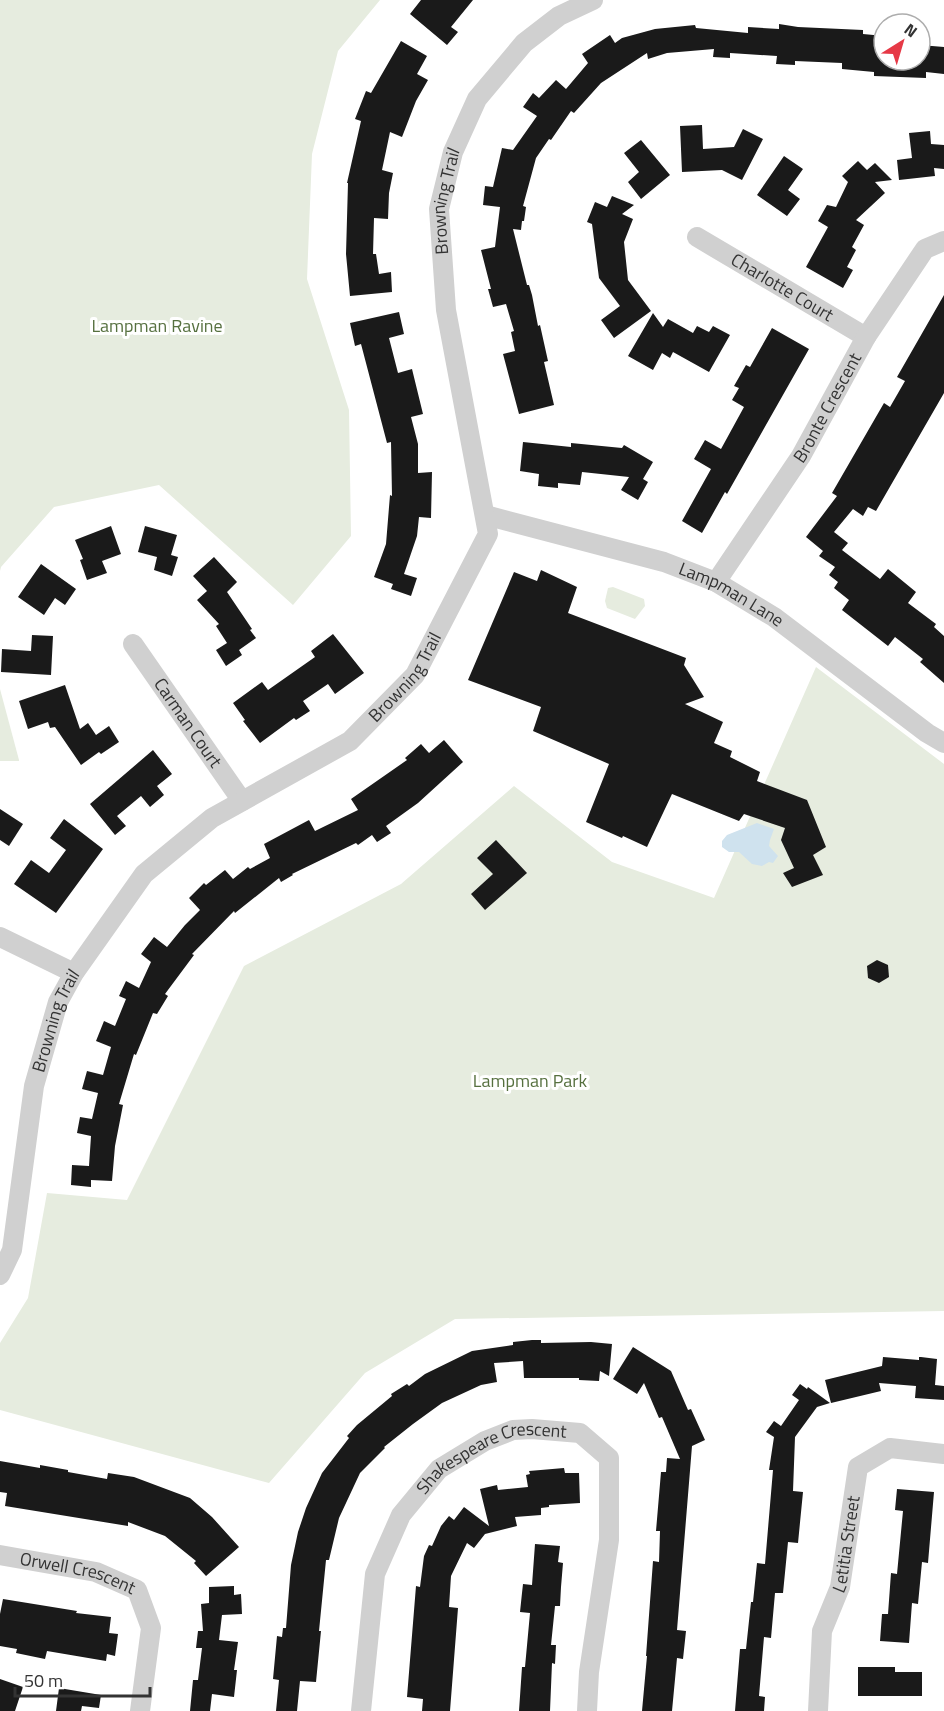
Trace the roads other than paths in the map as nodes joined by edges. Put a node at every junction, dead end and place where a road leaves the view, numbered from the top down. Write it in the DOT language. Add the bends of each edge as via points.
graph roads {
  1 [pos="592,0"];
  2 [pos="697,237"];
  3 [pos="944,241"];
  4 [pos="866,337"];
  5 [pos="485,515"];
  6 [pos="716,582"];
  7 [pos="133,644"];
  8 [pos="944,743"];
  9 [pos="242,801"];
  10 [pos="0,937"];
  11 [pos="74,973"];
  12 [pos="0,1275"];
  13 [pos="944,1454"];
  14 [pos="0,1555"];
  15 [pos="140,1711"];
  16 [pos="361,1711"];
  17 [pos="587,1711"];
  18 [pos="818,1711"];
  1 -- 5 [label="street, Browning Trail" via="559,16 524,43 477,99 453,152 439,210 446,310"];
  2 -- 4 [label="street, Charlotte Court"];
  3 -- 4 [label="street, Bronte Crescent" via="925,249"];
  4 -- 6 [label="street, Bronte Crescent" via="801,456"];
  5 -- 6 [label="street, Lampman Lane" via="664,562"];
  5 -- 9 [label="street, Browning Trail" via="488,534 415,675 350,741"];
  6 -- 8 [label="street, Lampman Lane" via="774,617"];
  7 -- 9 [label="street, Carman Court"];
  9 -- 11 [label="street, Browning Trail" via="212,818 144,874"];
  10 -- 11 [label="street"];
  11 -- 12 [label="street, Browning Trail" via="58,1002 34,1086 12,1250"];
  13 -- 18 [label="street, Letitia Street" via="890,1448 858,1467 840,1587 822,1631"];
  14 -- 15 [label="street, Orwell Crescent" via="96,1572 137,1590 152,1628"];
  16 -- 17 [label="street, Shakespeare Crescent" via="375,1574 401,1515 439,1470 485,1441 513,1430 532,1429 580,1433 609,1458 609,1540"];
}
